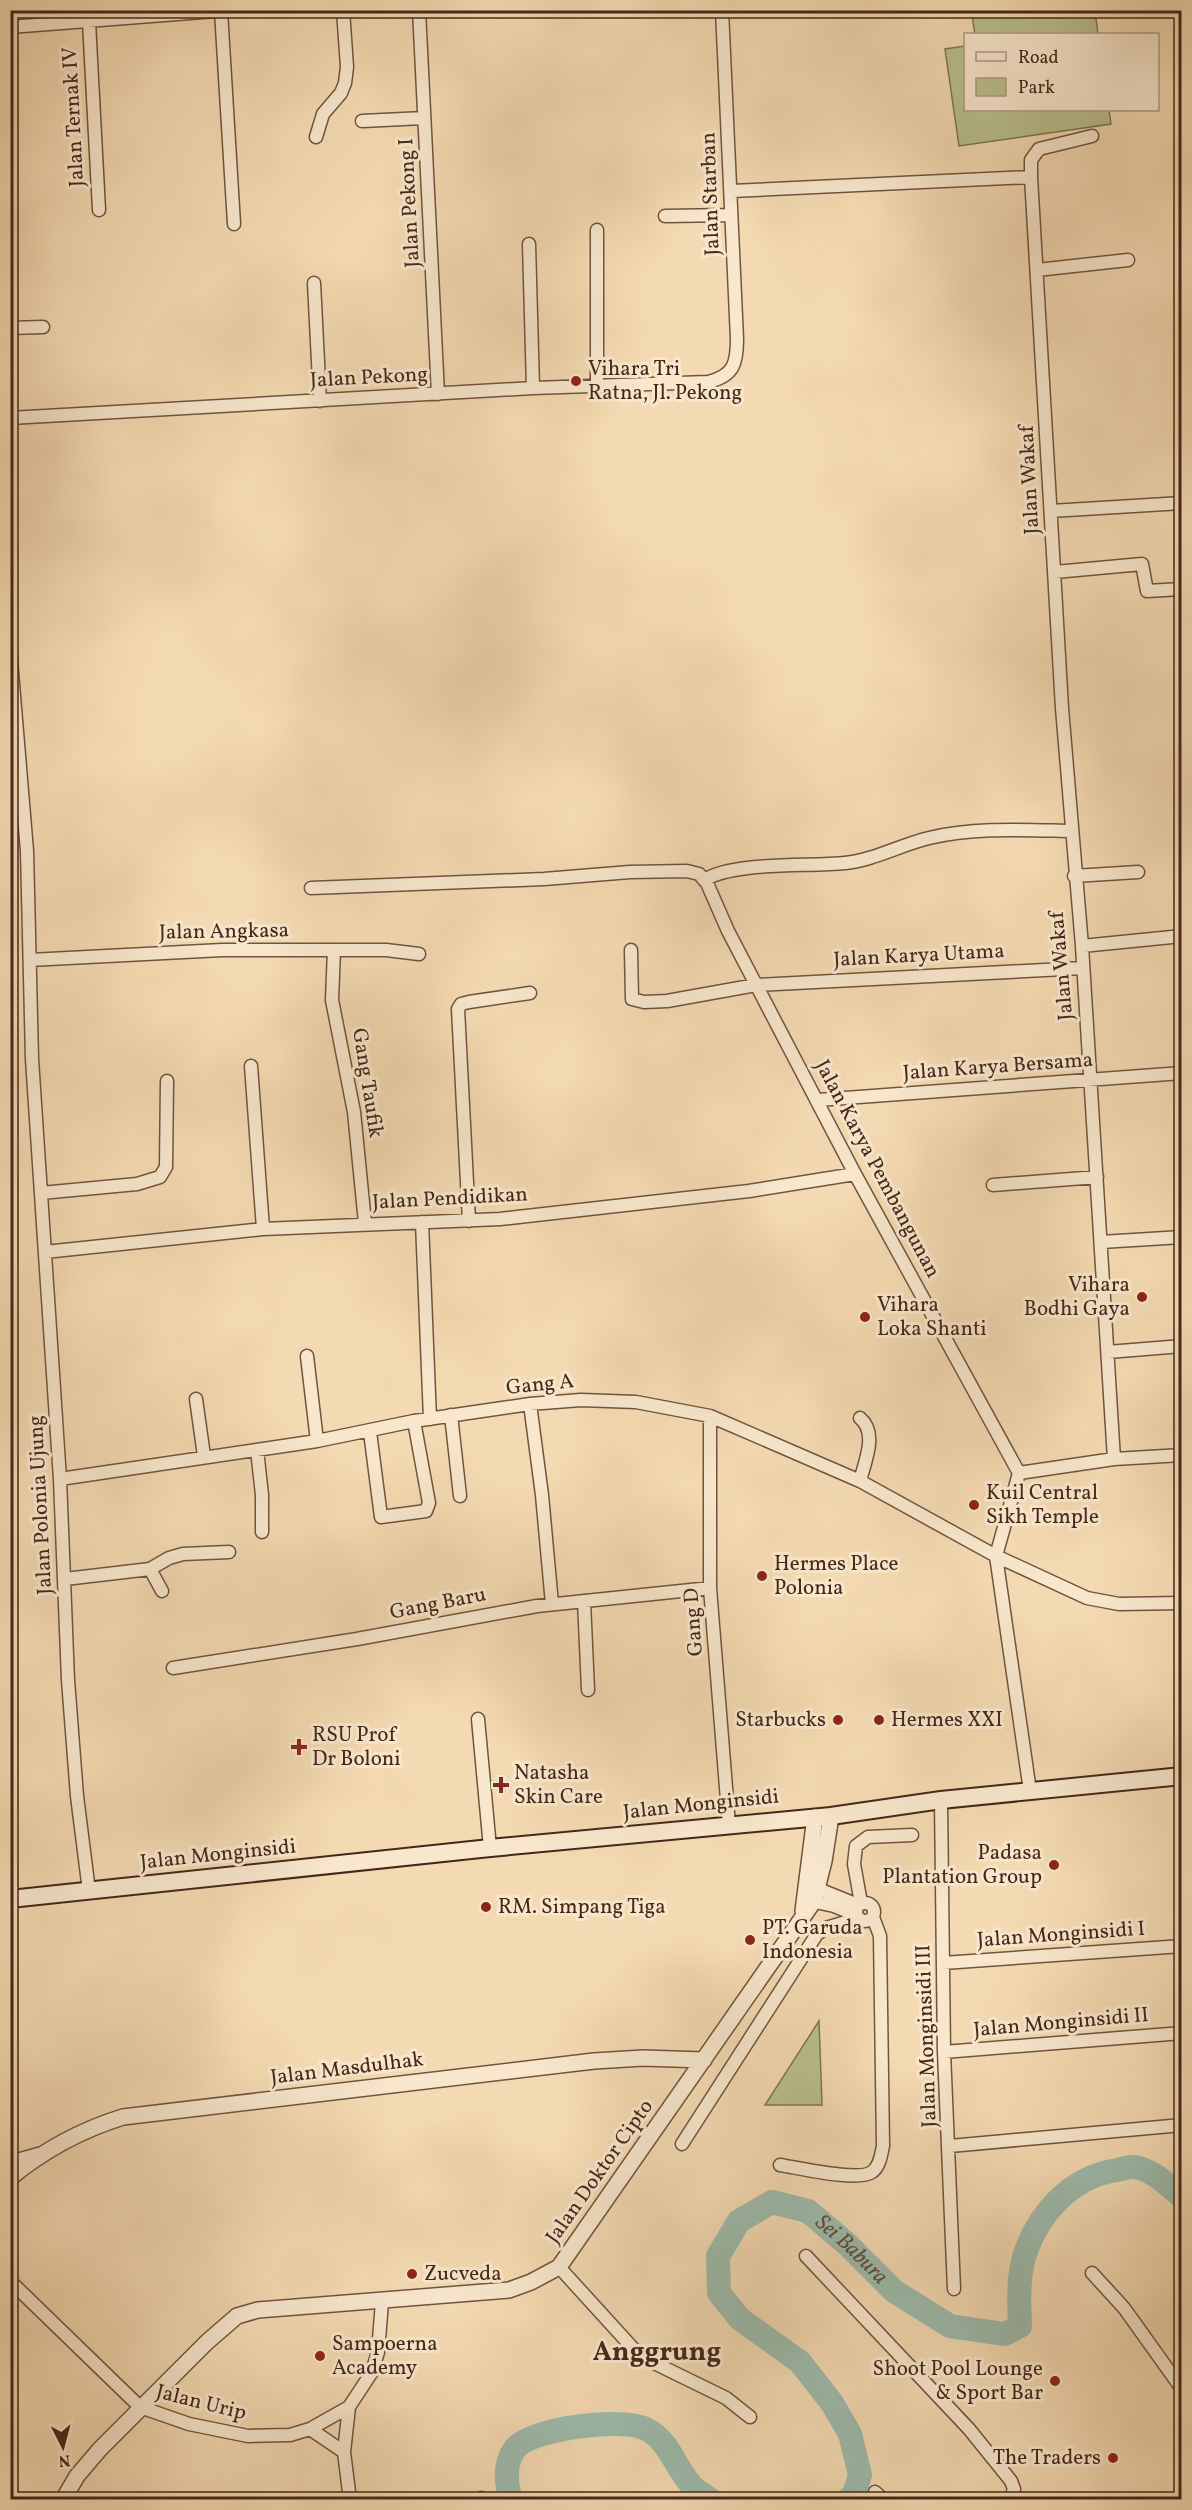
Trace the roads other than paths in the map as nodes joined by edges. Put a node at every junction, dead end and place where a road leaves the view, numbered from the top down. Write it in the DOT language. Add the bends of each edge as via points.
graph roads {
  1 [pos="229,10"];
  2 [pos="343,10"];
  3 [pos="419,10"];
  4 [pos="722,10"];
  5 [pos="221,11"];
  6 [pos="187,12"];
  7 [pos="119,15"];
  8 [pos="89,21"];
  9 [pos="10,27"];
  10 [pos="424,118"];
  11 [pos="362,121"];
  12 [pos="1092,136"];
  13 [pos="316,137"];
  14 [pos="1031,177"];
  15 [pos="732,191"];
  16 [pos="99,210"];
  17 [pos="731,215"];
  18 [pos="665,216"];
  19 [pos="234,224"];
  20 [pos="597,230"];
  21 [pos="530,244"];
  22 [pos="1128,260"];
  23 [pos="1037,270"];
  24 [pos="314,283"];
  25 [pos="43,327"];
  26 [pos="10,328"];
  27 [pos="729,374"];
  28 [pos="597,385"];
  29 [pos="532,388"];
  30 [pos="438,394"];
  31 [pos="320,401"];
  32 [pos="10,418"];
  33 [pos="1182,503"];
  34 [pos="1051,511"];
  35 [pos="1055,572"];
  36 [pos="1182,590"];
  37 [pos="10,648"];
  38 [pos="1071,831"];
  39 [pos="1138,872"];
  40 [pos="1074,876"];
  41 [pos="704,880"];
  42 [pos="311,888"];
  43 [pos="1182,936"];
  44 [pos="1082,946"];
  45 [pos="334,950"];
  46 [pos="631,950"];
  47 [pos="418,954"];
  48 [pos="30,960"];
  49 [pos="1083,968"];
  50 [pos="756,985"];
  51 [pos="531,993"];
  52 [pos="250,1066"];
  53 [pos="1182,1073"];
  54 [pos="1090,1080"];
  55 [pos="167,1082"];
  56 [pos="818,1100"];
  57 [pos="855,1174"];
  58 [pos="1097,1177"];
  59 [pos="993,1185"];
  60 [pos="41,1193"];
  61 [pos="469,1221"];
  62 [pos="422,1222"];
  63 [pos="365,1223"];
  64 [pos="263,1229"];
  65 [pos="1182,1237"];
  66 [pos="1101,1242"];
  67 [pos="45,1252"];
  68 [pos="1182,1346"];
  69 [pos="1108,1352"];
  70 [pos="307,1356"];
  71 [pos="196,1399"];
  72 [pos="530,1404"];
  73 [pos="451,1415"];
  74 [pos="710,1416"];
  75 [pos="860,1418"];
  76 [pos="430,1419"];
  77 [pos="414,1421"];
  78 [pos="370,1432"];
  79 [pos="317,1441"];
  80 [pos="257,1450"];
  81 [pos="1182,1455"];
  82 [pos="204,1456"];
  83 [pos="1114,1459"];
  84 [pos="1019,1473"];
  85 [pos="60,1479"];
  86 [pos="860,1481"];
  87 [pos="460,1496"];
  88 [pos="262,1532"];
  89 [pos="229,1552"];
  90 [pos="996,1556"];
  91 [pos="150,1569"];
  92 [pos="65,1579"];
  93 [pos="710,1588"];
  94 [pos="162,1591"];
  95 [pos="584,1601"];
  96 [pos="1182,1603"];
  97 [pos="552,1604"];
  98 [pos="173,1668"];
  99 [pos="588,1690"];
  100 [pos="478,1719"];
  101 [pos="1182,1776"];
  102 [pos="1030,1791"];
  103 [pos="941,1800"];
  104 [pos="823,1816"];
  105 [pos="729,1825"];
  106 [pos="912,1835"];
  107 [pos="490,1848"];
  108 [pos="89,1891"];
  109 [pos="811,1893"];
  110 [pos="10,1899"];
  111 [pos="859,1910"];
  112 [pos="1182,1946"];
  113 [pos="943,1963"];
  114 [pos="1182,2032"];
  115 [pos="944,2052"];
  116 [pos="704,2060"];
  117 [pos="1182,2125"];
  118 [pos="682,2144"];
  119 [pos="950,2146"];
  120 [pos="46,2152"];
  121 [pos="10,2162"];
  122 [pos="780,2165"];
  123 [pos="10,2178"];
  124 [pos="806,2256"];
  125 [pos="559,2266"];
  126 [pos="1092,2273"];
  127 [pos="10,2281"];
  128 [pos="954,2289"];
  129 [pos="382,2302"];
  130 [pos="1182,2389"];
  131 [pos="140,2407"];
  132 [pos="349,2407"];
  133 [pos="750,2417"];
  134 [pos="310,2429"];
  135 [pos="344,2452"];
  136 [pos="63,2499"];
  137 [pos="350,2499"];
  138 [pos="1010,2499"];
  1 -- 5 [label="street"];
  2 -- 13 [label="street" via="346,75 341,93 323,114"];
  3 -- 10 [label="street, Jalan Pekong I"];
  4 -- 15 [label="street, Jalan Starban"];
  5 -- 6 [label="street"];
  5 -- 19 [label="street"];
  6 -- 7 [label="street"];
  7 -- 8 [label="street"];
  8 -- 9 [label="street"];
  8 -- 16 [label="street, Jalan Ternak IV"];
  10 -- 11 [label="street"];
  10 -- 30 [label="street, Jalan Pekong I"];
  12 -- 14 [label="street, Jalan Wakaf" via="1039,149 1031,160"];
  14 -- 15 [label="street"];
  14 -- 23 [label="street, Jalan Wakaf"];
  15 -- 17 [label="street, Jalan Starban"];
  17 -- 18 [label="street"];
  17 -- 27 [label="street, Jalan Starban" via="738,339 736,362"];
  20 -- 28 [label="street"];
  21 -- 29 [label="street"];
  22 -- 23 [label="street"];
  23 -- 34 [label="street, Jalan Wakaf"];
  24 -- 31 [label="street"];
  25 -- 26 [label="street"];
  27 -- 28 [label="street, Jalan Pekong" via="708,381"];
  28 -- 29 [label="street, Jalan Pekong"];
  29 -- 30 [label="street, Jalan Pekong"];
  30 -- 31 [label="street, Jalan Pekong"];
  31 -- 32 [label="street, Jalan Pekong"];
  33 -- 34 [label="street"];
  34 -- 35 [label="street, Jalan Wakaf"];
  35 -- 36 [label="street" via="1142,564 1147,591"];
  35 -- 38 [label="street, Jalan Wakaf"];
  37 -- 48 [label="street, Jalan Polonia Ujung" via="27,851"];
  38 -- 40 [label="street, Jalan Wakaf"];
  38 -- 41 [label="street" via="949,834 856,861 748,869"];
  39 -- 40 [label="street"];
  40 -- 44 [label="street, Jalan Wakaf"];
  41 -- 42 [label="street" via="696,872 687,871"];
  41 -- 50 [label="street, Jalan Karya Pembangunan"];
  43 -- 44 [label="street"];
  44 -- 49 [label="street, Jalan Wakaf"];
  45 -- 47 [label="street, Jalan Angkasa"];
  45 -- 48 [label="street, Jalan Angkasa" via="222,950"];
  45 -- 63 [label="street, Gang Taufik" via="332,1000 354,1112"];
  46 -- 50 [label="street" via="631,993 635,1000 667,1001"];
  48 -- 60 [label="street, Jalan Polonia Ujung"];
  49 -- 50 [label="street, Jalan Karya Utama"];
  49 -- 54 [label="street, Jalan Wakaf"];
  50 -- 56 [label="street, Jalan Karya Pembangunan"];
  51 -- 61 [label="street" via="465,1002 458,1009"];
  52 -- 64 [label="street"];
  53 -- 54 [label="street, Jalan Karya Bersama"];
  54 -- 56 [label="street, Jalan Karya Bersama"];
  54 -- 58 [label="street, Jalan Wakaf"];
  55 -- 60 [label="street" via="167,1160 160,1176 137,1184"];
  56 -- 57 [label="street, Jalan Karya Pembangunan"];
  57 -- 61 [label="street, Jalan Pendidikan" via="658,1202"];
  57 -- 84 [label="street, Jalan Karya Pembangunan"];
  58 -- 59 [label="street"];
  58 -- 66 [label="street, Jalan Wakaf"];
  60 -- 67 [label="street, Jalan Polonia Ujung"];
  61 -- 62 [label="street, Jalan Pendidikan"];
  62 -- 63 [label="street, Jalan Pendidikan"];
  62 -- 76 [label="street"];
  63 -- 64 [label="street, Jalan Pendidikan"];
  64 -- 67 [label="street, Jalan Pendidikan"];
  65 -- 66 [label="street"];
  66 -- 69 [label="street, Jalan Wakaf"];
  67 -- 85 [label="street, Jalan Polonia Ujung"];
  68 -- 69 [label="street"];
  69 -- 83 [label="street, Jalan Wakaf"];
  70 -- 79 [label="street"];
  71 -- 82 [label="street"];
  72 -- 73 [label="street, Gang A"];
  72 -- 74 [label="street, Gang A" via="610,1400"];
  72 -- 97 [label="street"];
  73 -- 76 [label="street, Gang A"];
  73 -- 87 [label="street"];
  74 -- 86 [label="street, Gang A"];
  74 -- 93 [label="street, Gang D"];
  75 -- 86 [label="street" via="867,1424 870,1436"];
  76 -- 77 [label="street, Gang A"];
  77 -- 78 [label="street, Gang A"];
  77 -- 78 [label="street" via="429,1503 426,1511 381,1517"];
  78 -- 79 [label="street, Gang A"];
  79 -- 80 [label="street, Gang A"];
  80 -- 82 [label="street, Gang A"];
  80 -- 88 [label="street"];
  81 -- 83 [label="street"];
  82 -- 85 [label="street, Gang A"];
  83 -- 84 [label="street"];
  84 -- 90 [label="street"];
  85 -- 92 [label="street, Jalan Polonia Ujung"];
  86 -- 90 [label="street, Gang A"];
  89 -- 91 [label="street" via="176,1556"];
  90 -- 96 [label="street, Gang A" via="1098,1601 1135,1605"];
  90 -- 102 [label="street"];
  91 -- 92 [label="street"];
  91 -- 94 [label="street"];
  92 -- 108 [label="street, Jalan Polonia Ujung" via="73,1738"];
  93 -- 95 [label="street, Gang Baru"];
  93 -- 105 [label="street, Gang D"];
  95 -- 97 [label="street, Gang Baru"];
  95 -- 99 [label="street"];
  97 -- 98 [label="street, Gang Baru"];
  100 -- 107 [label="street"];
  101 -- 102 [label="main road, Jalan Monginsidi"];
  102 -- 103 [label="main road, Jalan Monginsidi"];
  103 -- 104 [label="main road, Jalan Monginsidi"];
  103 -- 113 [label="street, Jalan Monginsidi III"];
  104 -- 105 [label="main road, Jalan Monginsidi"];
  104 -- 109 [label="street"];
  105 -- 107 [label="main road, Jalan Monginsidi"];
  106 -- 111 [label="street" via="868,1838 856,1846"];
  107 -- 108 [label="main road, Jalan Monginsidi"];
  108 -- 110 [label="main road, Jalan Monginsidi"];
  109 -- 111 [label="street"];
  109 -- 116 [label="street, Jalan Doktor Cipto" via="802,1917"];
  111 -- 118 [label="street" via="817,1934"];
  111 -- 122 [label="street" via="871,1905 880,1936 883,2146 878,2167 870,2174 853,2176"];
  112 -- 113 [label="street, Jalan Monginsidi I"];
  113 -- 115 [label="street, Jalan Monginsidi III"];
  114 -- 115 [label="street, Jalan Monginsidi II"];
  115 -- 119 [label="street, Jalan Monginsidi III"];
  116 -- 120 [label="street, Jalan Masdulhak" via="594,2061 154,2112 88,2128"];
  116 -- 125 [label="street, Jalan Doktor Cipto"];
  117 -- 119 [label="street, Jalan Monginsidi III"];
  119 -- 128 [label="street"];
  120 -- 121 [label="street"];
  120 -- 123 [label="street, Jalan Masdulhak"];
  124 -- 138 [label="street" via="969,2429 1011,2481 1014,2489"];
  125 -- 129 [label="street, Jalan Doktor Cipto" via="509,2290"];
  125 -- 133 [label="street" via="640,2356 726,2398"];
  126 -- 130 [label="street" via="1124,2308"];
  127 -- 131 [label="street"];
  129 -- 131 [label="street, Jalan Doktor Cipto" via="258,2310 237,2316"];
  129 -- 132 [label="street, Jalan Urip" via="378,2352 372,2372"];
  131 -- 134 [label="street, Jalan Urip" via="189,2424 248,2436 290,2435"];
  131 -- 136 [label="street, Jalan Doktor Cipto" via="77,2476"];
  132 -- 134 [label="street, Jalan Urip"];
  132 -- 135 [label="street"];
  134 -- 135 [label="street"];
  135 -- 137 [label="street"];
}
